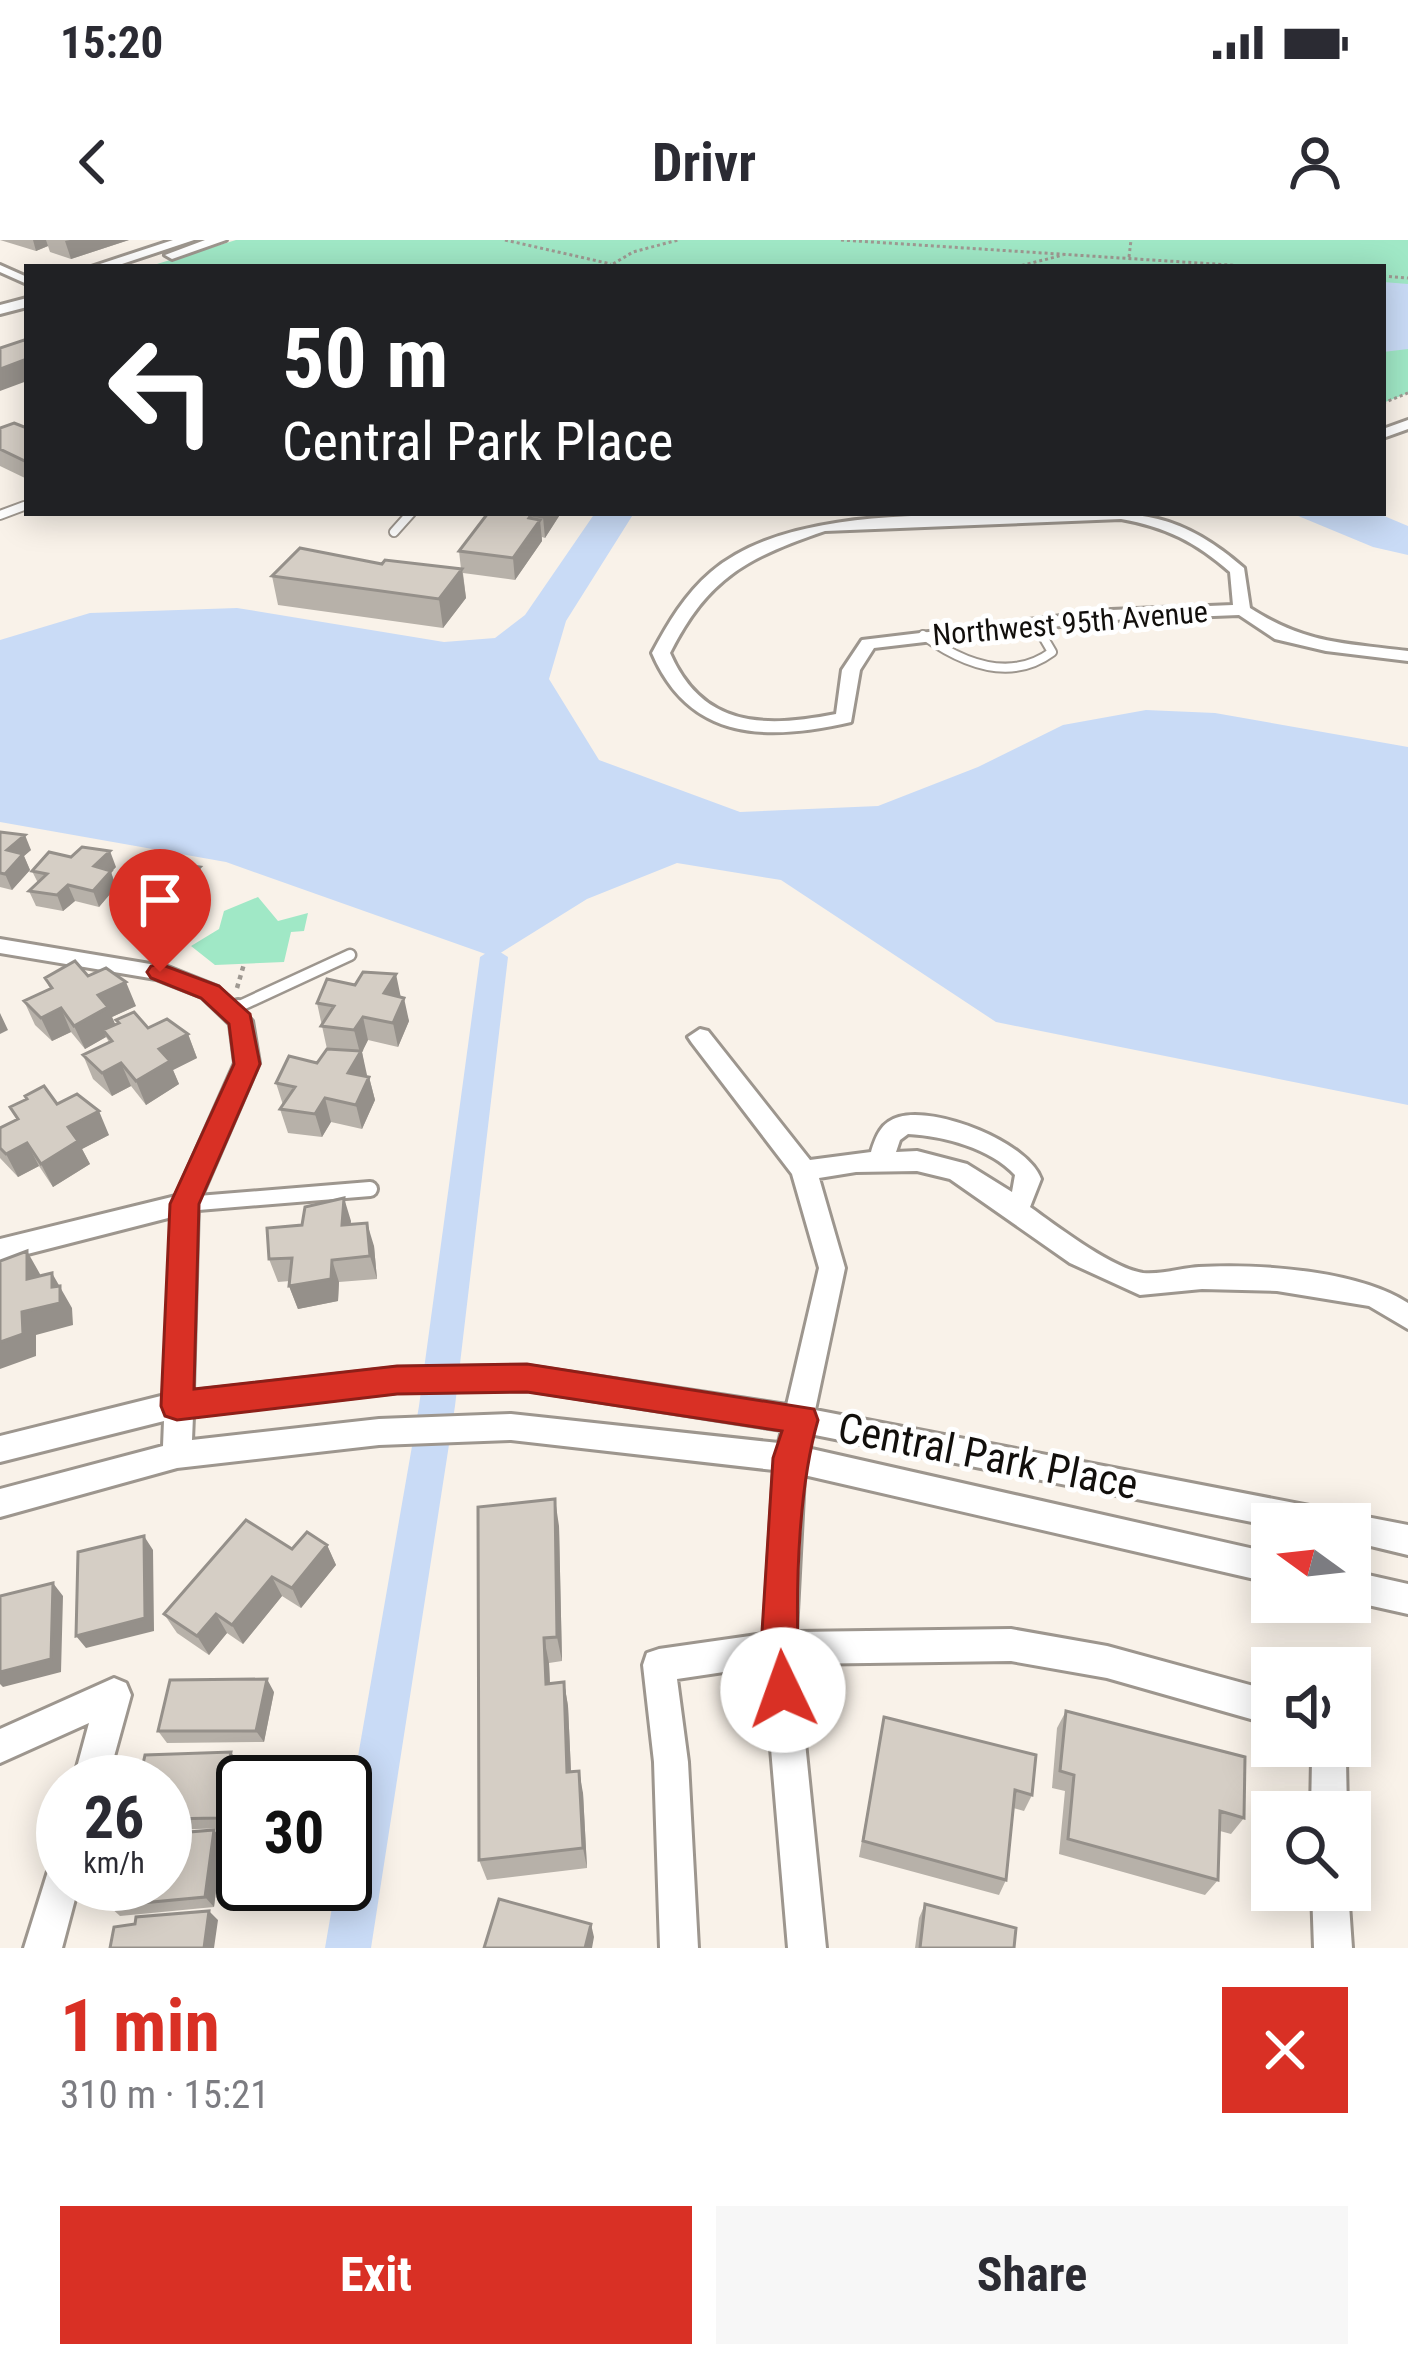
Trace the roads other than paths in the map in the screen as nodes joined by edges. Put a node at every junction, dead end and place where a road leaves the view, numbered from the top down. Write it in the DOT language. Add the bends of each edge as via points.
graph roads {
  1 [pos="187,240"];
  2 [pos="219,240"];
  3 [pos="108,264"];
  4 [pos="142,264"];
  5 [pos="24,506"];
  6 [pos="0,515"];
  7 [pos="408,516"];
  8 [pos="1075,516"];
  9 [pos="1131,516"];
  10 [pos="394,532"];
  11 [pos="1242,610"];
  12 [pos="1035,623"];
  13 [pos="923,635"];
  14 [pos="1408,656"];
  15 [pos="0,946"];
  16 [pos="350,956"];
  17 [pos="230,1010"];
  18 [pos="700,1037"];
  19 [pos="880,1162"];
  20 [pos="804,1171"];
  21 [pos="370,1189"];
  22 [pos="185,1204"];
  23 [pos="1015,1210"];
  24 [pos="0,1250"];
  25 [pos="1408,1318"];
  26 [pos="177,1406"];
  27 [pos="802,1420"];
  28 [pos="0,1449"];
  29 [pos="177,1455"];
  30 [pos="790,1458"];
  31 [pos="0,1504"];
  32 [pos="1251,1508"];
  33 [pos="1371,1532"];
  34 [pos="1408,1540"];
  35 [pos="1251,1563"];
  36 [pos="1371,1591"];
  37 [pos="1408,1599"];
  38 [pos="779,1648"];
  39 [pos="1251,1702"];
  40 [pos="0,1746"];
  41 [pos="97,1755"];
  42 [pos="54,1911"];
  43 [pos="1331,1911"];
  44 [pos="44,1948"];
  45 [pos="679,1948"];
  46 [pos="807,1948"];
  47 [pos="1333,1948"];
  1 -- 3 [label="street"];
  2 -- 4 [label="street"];
  5 -- 6 [label="lane"];
  7 -- 10 [label="lane"];
  8 -- 13 [label="street, Northwest 95th Avenue" via="823,527 718,573 682,613 661,653 670,685 694,706 753,727 791,730 845,718 851,670 868,644"];
  9 -- 11 [label="street, Northwest 95th Avenue" via="1198,535 1238,571"];
  11 -- 12 [label="street, Northwest 95th Avenue"];
  11 -- 14 [label="street, Northwest 95th Avenue" via="1281,635"];
  12 -- 13 [label="street, Northwest 95th Avenue"];
  12 -- 13 [label="lane" via="1052,652 1021,667 986,667"];
  15 -- 17 [label="street" via="160,972 210,992"];
  16 -- 17 [label="lane"];
  17 -- 22 [label="street" via="241,1021 247,1064"];
  18 -- 20 [label="street"];
  19 -- 20 [label="street"];
  19 -- 23 [label="street" via="958,1172"];
  19 -- 23 [label="street" via="889,1135 903,1125 952,1133 1015,1156 1026,1168 1029,1183"];
  20 -- 27 [label="street" via="832,1268"];
  21 -- 22 [label="lane"];
  22 -- 24 [label="street"];
  22 -- 26 [label="street"];
  23 -- 25 [label="street" via="1079,1256 1140,1284 1277,1280 1375,1296"];
  26 -- 27 [label="street, Central Park Place" via="397,1380 527,1378"];
  26 -- 28 [label="street, Central Park Place"];
  26 -- 29 [label="street"];
  27 -- 30 [label="street"];
  27 -- 32 [label="street, Central Park Place"];
  29 -- 30 [label="street, Central Park Place" via="511,1426"];
  29 -- 31 [label="street, Central Park Place"];
  30 -- 35 [label="street, Central Park Place"];
  30 -- 38 [label="street"];
  33 -- 34 [label="street"];
  36 -- 37 [label="street"];
  38 -- 39 [label="street" via="1011,1645"];
  38 -- 45 [label="street" via="659,1665"];
  38 -- 46 [label="street"];
  40 -- 41 [label="street" via="114,1695"];
  42 -- 44 [label="street"];
  43 -- 47 [label="street"];
}
